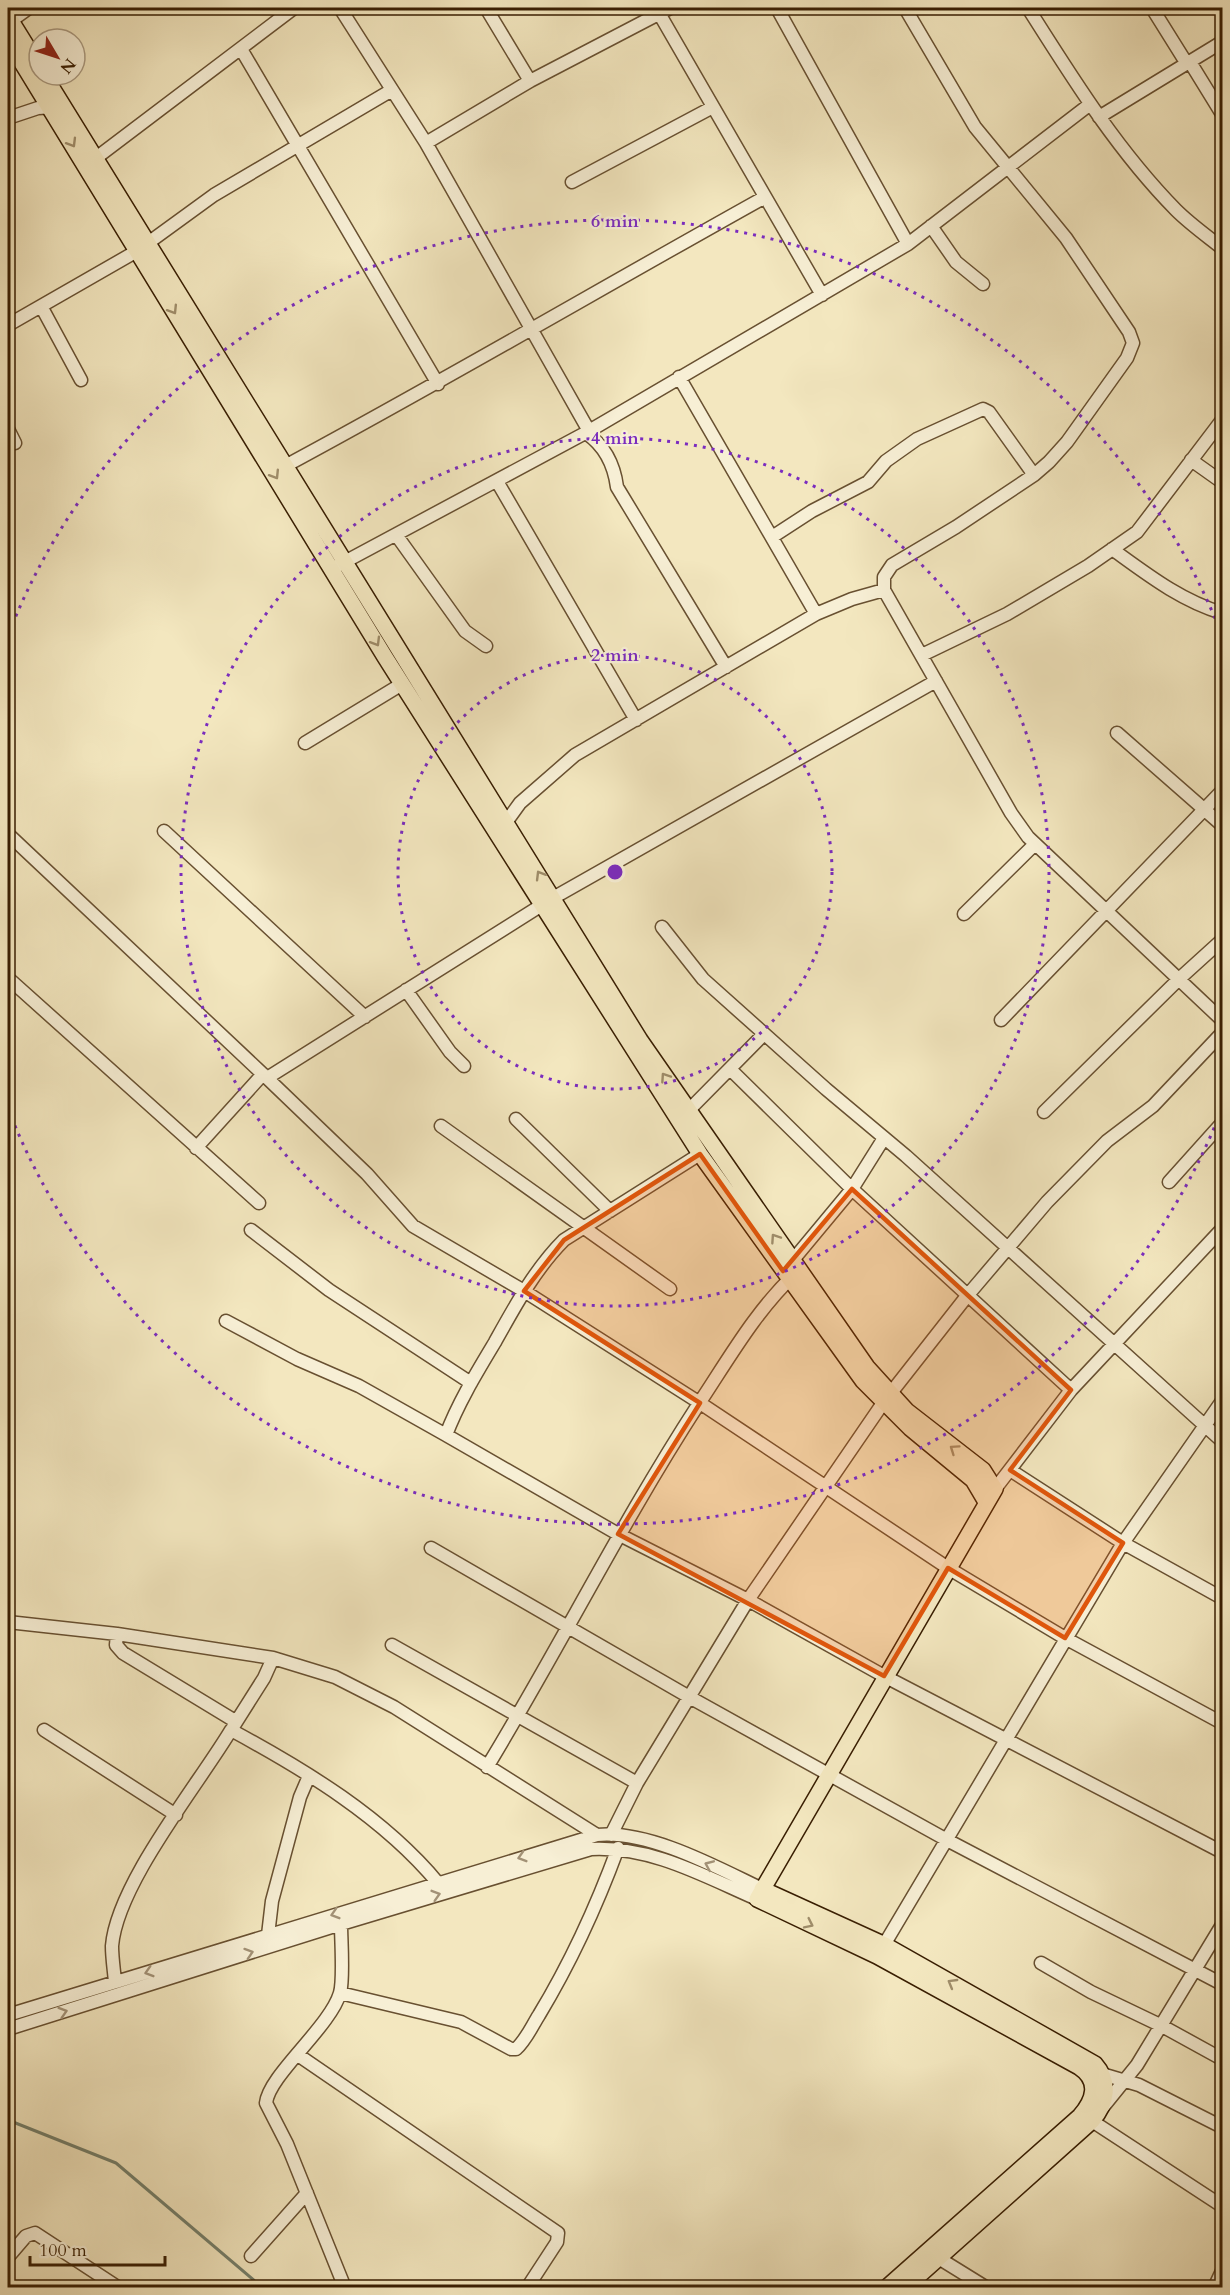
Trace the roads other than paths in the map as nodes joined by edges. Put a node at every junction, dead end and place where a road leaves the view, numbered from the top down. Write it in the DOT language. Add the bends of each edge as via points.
graph roads {
  1 [pos="29,8"];
  2 [pos="294,8"];
  3 [pos="340,8"];
  4 [pos="486,8"];
  5 [pos="777,8"];
  6 [pos="905,8"];
  7 [pos="1028,8"];
  8 [pos="1152,8"];
  9 [pos="662,10"];
  10 [pos="9,18"];
  11 [pos="8,40"];
  12 [pos="1222,42"];
  13 [pos="27,47"];
  14 [pos="241,50"];
  15 [pos="1188,63"];
  16 [pos="530,81"];
  17 [pos="49,87"];
  18 [pos="392,90"];
  19 [pos="1089,105"];
  20 [pos="57,107"];
  21 [pos="713,107"];
  22 [pos="1222,114"];
  23 [pos="1099,117"];
  24 [pos="8,118"];
  25 [pos="426,143"];
  26 [pos="297,146"];
  27 [pos="96,158"];
  28 [pos="1007,168"];
  29 [pos="572,182"];
  30 [pos="765,197"];
  31 [pos="931,226"];
  32 [pos="908,244"];
  33 [pos="142,248"];
  34 [pos="1222,248"];
  35 [pos="982,285"];
  36 [pos="822,295"];
  37 [pos="41,306"];
  38 [pos="8,325"];
  39 [pos="532,327"];
  40 [pos="679,377"];
  41 [pos="81,380"];
  42 [pos="438,384"];
  43 [pos="1222,420"];
  44 [pos="8,429"];
  45 [pos="587,432"];
  46 [pos="15,443"];
  47 [pos="1191,460"];
  48 [pos="287,465"];
  49 [pos="1034,475"];
  50 [pos="1222,482"];
  51 [pos="498,483"];
  52 [pos="397,536"];
  53 [pos="772,537"];
  54 [pos="1112,549"];
  55 [pos="338,565"];
  56 [pos="884,590"];
  57 [pos="1222,613"];
  58 [pos="816,614"];
  59 [pos="486,646"];
  60 [pos="922,655"];
  61 [pos="726,667"];
  62 [pos="936,681"];
  63 [pos="402,684"];
  64 [pos="636,720"];
  65 [pos="1117,733"];
  66 [pos="305,743"];
  67 [pos="1222,791"];
  68 [pos="1205,810"];
  69 [pos="507,820"];
  70 [pos="1222,825"];
  71 [pos="164,831"];
  72 [pos="8,834"];
  73 [pos="1035,844"];
  74 [pos="548,901"];
  75 [pos="1106,911"];
  76 [pos="964,914"];
  77 [pos="662,927"];
  78 [pos="1222,940"];
  79 [pos="8,978"];
  80 [pos="1179,979"];
  81 [pos="406,990"];
  82 [pos="364,1017"];
  83 [pos="1001,1020"];
  84 [pos="1222,1020"];
  85 [pos="1222,1033"];
  86 [pos="764,1034"];
  87 [pos="464,1066"];
  88 [pos="730,1069"];
  89 [pos="265,1076"];
  90 [pos="688,1111"];
  91 [pos="1044,1112"];
  92 [pos="516,1119"];
  93 [pos="1222,1123"];
  94 [pos="441,1126"];
  95 [pos="885,1138"];
  96 [pos="196,1148"];
  97 [pos="700,1154"];
  98 [pos="1169,1182"];
  99 [pos="852,1188"];
  100 [pos="259,1203"];
  101 [pos="610,1211"];
  102 [pos="583,1228"];
  103 [pos="1222,1229"];
  104 [pos="251,1230"];
  105 [pos="1007,1249"];
  106 [pos="790,1271"];
  107 [pos="669,1289"];
  108 [pos="524,1291"];
  109 [pos="968,1296"];
  110 [pos="226,1321"];
  111 [pos="1115,1344"];
  112 [pos="471,1383"];
  113 [pos="1071,1390"];
  114 [pos="887,1399"];
  115 [pos="1222,1401"];
  116 [pos="700,1403"];
  117 [pos="1204,1426"];
  118 [pos="446,1435"];
  119 [pos="1222,1442"];
  120 [pos="1010,1470"];
  121 [pos="826,1487"];
  122 [pos="991,1496"];
  123 [pos="618,1534"];
  124 [pos="1123,1543"];
  125 [pos="431,1548"];
  126 [pos="948,1568"];
  127 [pos="1222,1598"];
  128 [pos="748,1600"];
  129 [pos="8,1622"];
  130 [pos="568,1628"];
  131 [pos="117,1634"];
  132 [pos="1065,1638"];
  133 [pos="392,1645"];
  134 [pos="273,1658"];
  135 [pos="884,1676"];
  136 [pos="690,1698"];
  137 [pos="518,1715"];
  138 [pos="1222,1723"];
  139 [pos="233,1726"];
  140 [pos="44,1730"];
  141 [pos="1005,1739"];
  142 [pos="487,1767"];
  143 [pos="829,1773"];
  144 [pos="309,1776"];
  145 [pos="637,1783"];
  146 [pos="176,1815"];
  147 [pos="597,1835"];
  148 [pos="611,1835"];
  149 [pos="947,1840"];
  150 [pos="618,1848"];
  151 [pos="1222,1852"];
  152 [pos="776,1863"];
  153 [pos="438,1882"];
  154 [pos="756,1890"];
  155 [pos="777,1895"];
  156 [pos="341,1924"];
  157 [pos="1222,1925"];
  158 [pos="268,1935"];
  159 [pos="881,1951"];
  160 [pos="1041,1963"];
  161 [pos="1197,1970"];
  162 [pos="115,1982"];
  163 [pos="1222,1984"];
  164 [pos="340,1992"];
  165 [pos="8,2016"];
  166 [pos="1162,2026"];
  167 [pos="8,2029"];
  168 [pos="298,2055"];
  169 [pos="1222,2059"];
  170 [pos="1094,2072"];
  171 [pos="1126,2080"];
  172 [pos="1103,2107"];
  173 [pos="1092,2121"];
  174 [pos="1222,2127"];
  175 [pos="307,2193"];
  176 [pos="1222,2206"];
  177 [pos="934,2255"];
  178 [pos="251,2256"];
  179 [pos="8,2257"];
  180 [pos="1222,2271"];
  181 [pos="119,2288"];
  182 [pos="345,2288"];
  183 [pos="527,2288"];
  184 [pos="886,2288"];
  185 [pos="905,2288"];
  186 [pos="987,2288"];
  187 [pos="1214,2288"];
  1 -- 10 [label="street"];
  2 -- 14 [label="street"];
  3 -- 18 [label="street"];
  4 -- 16 [label="street"];
  5 -- 32 [label="street"];
  6 -- 28 [label="street" via="975,127"];
  7 -- 19 [label="street"];
  8 -- 15 [label="street"];
  9 -- 16 [label="street"];
  9 -- 21 [label="street"];
  10 -- 13 [label="main road"];
  11 -- 20 [label="main road"];
  12 -- 15 [label="street"];
  14 -- 26 [label="street"];
  14 -- 27 [label="street"];
  15 -- 22 [label="street"];
  15 -- 23 [label="street"];
  16 -- 25 [label="street"];
  17 -- 20 [label="main road"];
  18 -- 25 [label="street"];
  18 -- 26 [label="street"];
  19 -- 23 [label="street"];
  19 -- 28 [label="street"];
  20 -- 24 [label="street" via="38,108"];
  20 -- 27 [label="main road"];
  20 -- 33 [label="main road, one-way"];
  21 -- 29 [label="street"];
  21 -- 30 [label="street"];
  23 -- 34 [label="street" via="1133,163 1178,212"];
  25 -- 39 [label="street"];
  26 -- 33 [label="street" via="214,195"];
  26 -- 42 [label="street"];
  27 -- 33 [label="main road"];
  28 -- 31 [label="street"];
  28 -- 49 [label="street" via="1066,238 1133,343 1127,358 1067,442"];
  30 -- 36 [label="street"];
  30 -- 39 [label="street"];
  31 -- 32 [label="street"];
  31 -- 35 [label="street" via="956,262"];
  32 -- 36 [label="street"];
  33 -- 37 [label="street"];
  33 -- 48 [label="main road"];
  33 -- 55 [label="main road, one-way"];
  36 -- 40 [label="street"];
  37 -- 38 [label="street"];
  37 -- 41 [label="street"];
  39 -- 42 [label="street"];
  39 -- 45 [label="street"];
  40 -- 45 [label="street"];
  40 -- 53 [label="street"];
  42 -- 48 [label="street"];
  43 -- 47 [label="street"];
  44 -- 46 [label="street"];
  45 -- 51 [label="street"];
  45 -- 61 [label="street" via="604,448 617,487"];
  47 -- 50 [label="street"];
  47 -- 54 [label="street" via="1141,528"];
  48 -- 55 [label="main road"];
  49 -- 53 [label="street" via="983,409 918,440 886,461 868,482"];
  49 -- 56 [label="street" via="892,565 885,572"];
  51 -- 52 [label="street"];
  51 -- 64 [label="street"];
  52 -- 55 [label="street"];
  52 -- 59 [label="street" via="465,631"];
  53 -- 58 [label="street"];
  54 -- 57 [label="street" via="1167,589"];
  54 -- 60 [label="street" via="1007,615"];
  55 -- 63 [label="main road, one-way"];
  55 -- 69 [label="main road"];
  56 -- 58 [label="street" via="852,598"];
  56 -- 60 [label="street"];
  58 -- 61 [label="street"];
  60 -- 62 [label="street"];
  61 -- 64 [label="street"];
  62 -- 73 [label="street" via="1011,813"];
  62 -- 74 [label="street"];
  63 -- 66 [label="street"];
  63 -- 74 [label="main road"];
  64 -- 69 [label="street" via="559,766"];
  65 -- 68 [label="street"];
  67 -- 68 [label="street"];
  68 -- 70 [label="street"];
  68 -- 75 [label="street"];
  74 -- 69 [label="main road, one-way"];
  71 -- 82 [label="street"];
  72 -- 89 [label="street"];
  73 -- 75 [label="street"];
  73 -- 76 [label="street"];
  74 -- 81 [label="street"];
  90 -- 74 [label="main road, one-way"];
  74 -- 97 [label="main road"];
  75 -- 80 [label="street"];
  75 -- 83 [label="street"];
  77 -- 86 [label="street" via="703,979"];
  78 -- 80 [label="street"];
  79 -- 96 [label="street"];
  80 -- 84 [label="street"];
  80 -- 91 [label="street"];
  81 -- 82 [label="street"];
  81 -- 87 [label="street"];
  82 -- 89 [label="street"];
  85 -- 105 [label="street" via="1153,1106 1107,1141"];
  86 -- 88 [label="street"];
  86 -- 95 [label="street"];
  88 -- 90 [label="street"];
  88 -- 99 [label="street"];
  89 -- 96 [label="street"];
  89 -- 108 [label="street" via="367,1174 413,1226"];
  106 -- 90 [label="main road, one-way"];
  92 -- 101 [label="street"];
  93 -- 98 [label="street"];
  94 -- 102 [label="street"];
  95 -- 99 [label="street"];
  95 -- 105 [label="street"];
  96 -- 100 [label="street"];
  97 -- 101 [label="street"];
  97 -- 106 [label="main road"];
  99 -- 106 [label="street"];
  99 -- 109 [label="street"];
  101 -- 102 [label="street"];
  102 -- 107 [label="street"];
  102 -- 108 [label="street" via="550,1254"];
  103 -- 111 [label="street"];
  104 -- 112 [label="street" via="329,1290"];
  105 -- 109 [label="street"];
  105 -- 111 [label="street"];
  106 -- 114 [label="main road" via="849,1363"];
  106 -- 116 [label="street"];
  108 -- 112 [label="street"];
  108 -- 116 [label="street"];
  109 -- 113 [label="street"];
  109 -- 114 [label="street"];
  110 -- 118 [label="street" via="358,1386"];
  111 -- 113 [label="street"];
  111 -- 117 [label="street"];
  112 -- 118 [label="street"];
  113 -- 120 [label="street"];
  114 -- 121 [label="street"];
  114 -- 122 [label="main road"];
  115 -- 117 [label="street"];
  116 -- 121 [label="street"];
  116 -- 123 [label="street"];
  117 -- 119 [label="street"];
  117 -- 124 [label="street"];
  118 -- 123 [label="street"];
  120 -- 122 [label="street"];
  120 -- 124 [label="street"];
  121 -- 126 [label="street"];
  121 -- 128 [label="street"];
  122 -- 126 [label="main road"];
  123 -- 128 [label="street"];
  123 -- 130 [label="street"];
  124 -- 127 [label="street"];
  124 -- 132 [label="street"];
  125 -- 130 [label="street"];
  126 -- 132 [label="street"];
  126 -- 135 [label="main road"];
  128 -- 135 [label="street"];
  128 -- 136 [label="street"];
  129 -- 131 [label="street"];
  130 -- 136 [label="street"];
  130 -- 137 [label="street"];
  131 -- 134 [label="street"];
  131 -- 139 [label="street" via="116,1645 123,1653"];
  132 -- 138 [label="street"];
  132 -- 141 [label="street"];
  133 -- 137 [label="street"];
  134 -- 139 [label="street"];
  134 -- 142 [label="street" via="360,1688"];
  135 -- 141 [label="street"];
  135 -- 143 [label="main road"];
  136 -- 143 [label="street"];
  136 -- 145 [label="street"];
  137 -- 142 [label="street"];
  137 -- 145 [label="street"];
  139 -- 144 [label="street"];
  139 -- 146 [label="street"];
  140 -- 146 [label="street"];
  141 -- 149 [label="street"];
  141 -- 151 [label="street"];
  142 -- 147 [label="street"];
  143 -- 149 [label="street"];
  143 -- 152 [label="main road"];
  144 -- 153 [label="street" via="409,1850"];
  144 -- 158 [label="street" via="272,1901"];
  145 -- 148 [label="street"];
  146 -- 162 [label="street" via="155,1845 122,1911 112,1946"];
  147 -- 148 [label="street"];
  147 -- 153 [label="street, one-way"];
  154 -- 148 [label="street, one-way" via="678,1851 629,1836"];
  149 -- 159 [label="street"];
  149 -- 161 [label="street"];
  150 -- 154 [label="street"];
  156 -- 150 [label="street, one-way" via="565,1855"];
  150 -- 164 [label="street" via="576,1945 544,2007 516,2049 461,2022"];
  152 -- 154 [label="main road"];
  152 -- 155 [label="main road"];
  153 -- 158 [label="street, one-way"];
  154 -- 155 [label="main road"];
  154 -- 159 [label="main road, one-way"];
  155 -- 159 [label="main road"];
  156 -- 164 [label="street"];
  167 -- 156 [label="street, one-way"];
  157 -- 161 [label="street"];
  158 -- 162 [label="street, one-way"];
  159 -- 170 [label="main road" via="1095,2064"];
  160 -- 166 [label="street"];
  161 -- 163 [label="street"];
  161 -- 166 [label="street"];
  162 -- 165 [label="street"];
  164 -- 168 [label="street"];
  166 -- 169 [label="street"];
  166 -- 171 [label="street"];
  168 -- 175 [label="street" via="274,2084 266,2103"];
  168 -- 183 [label="street" via="558,2233 557,2242"];
  170 -- 171 [label="street"];
  170 -- 172 [label="main road" via="1105,2090"];
  170 -- 177 [label="main road" via="1093,2097 1080,2116"];
  171 -- 172 [label="street"];
  171 -- 174 [label="street"];
  172 -- 173 [label="main road"];
  173 -- 176 [label="street"];
  173 -- 177 [label="main road"];
  175 -- 178 [label="street"];
  175 -- 182 [label="street"];
  177 -- 184 [label="main road"];
  177 -- 185 [label="main road"];
  177 -- 186 [label="street"];
  179 -- 181 [label="street" via="26,2236 35,2233"];
  180 -- 187 [label="street"];
}
